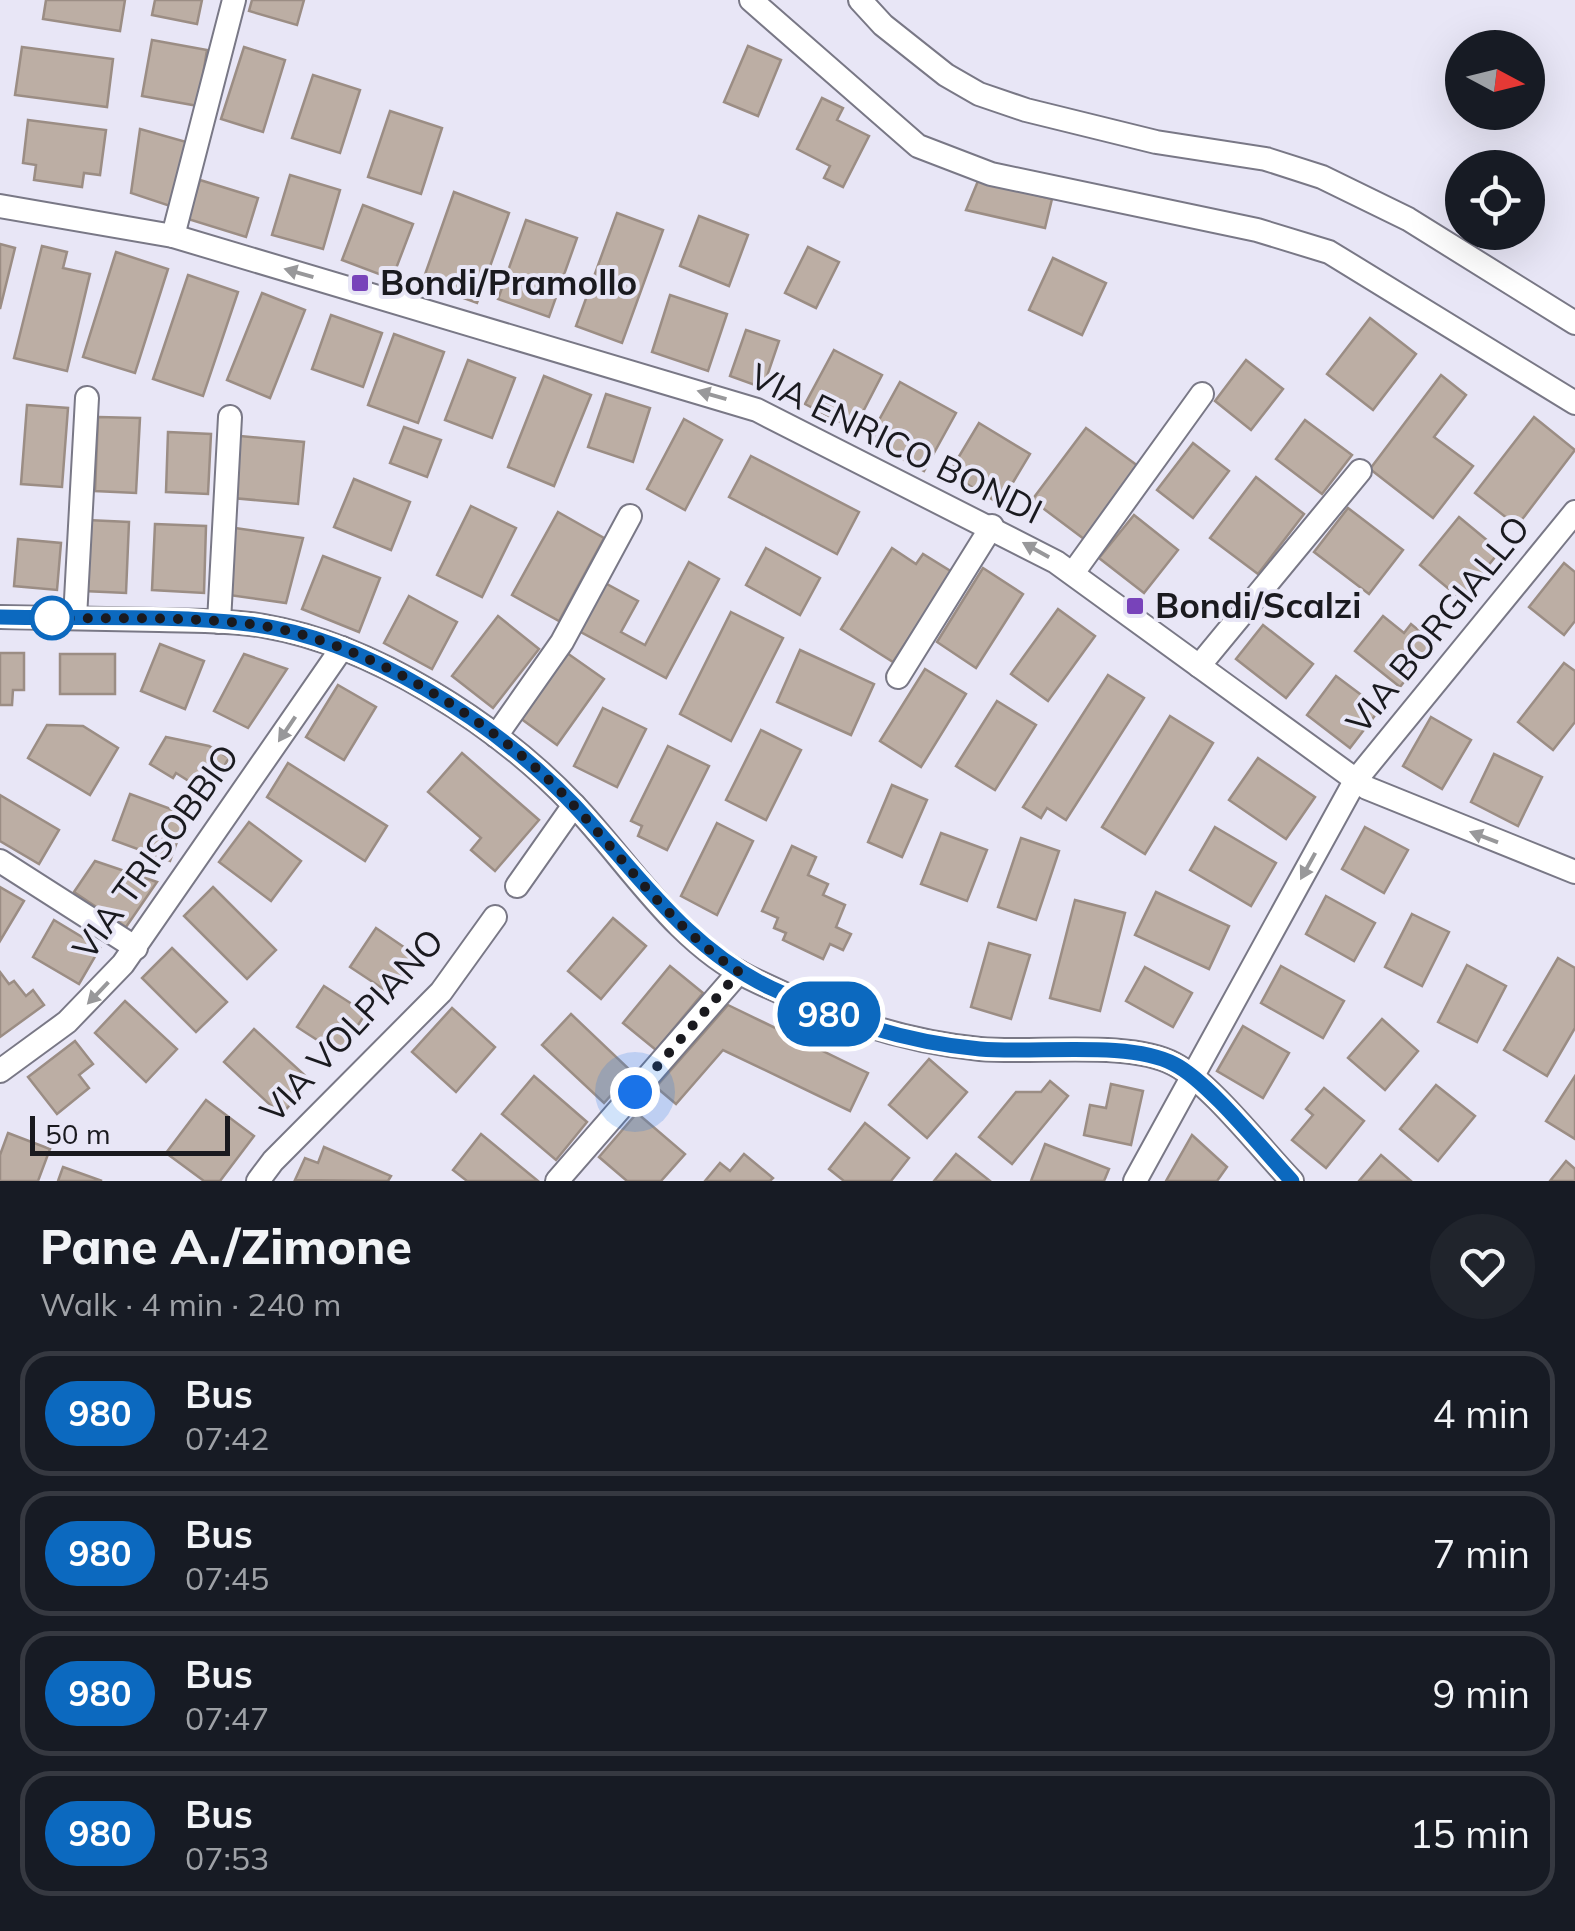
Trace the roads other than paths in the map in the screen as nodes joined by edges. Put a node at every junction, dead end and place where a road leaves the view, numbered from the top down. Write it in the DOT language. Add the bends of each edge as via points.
graph roads {
  1 [pos="234,0"];
  2 [pos="751,0"];
  3 [pos="860,0"];
  4 [pos="0,206"];
  5 [pos="173,236"];
  6 [pos="1575,323"];
  7 [pos="1202,394"];
  8 [pos="87,398"];
  9 [pos="1575,403"];
  10 [pos="230,417"];
  11 [pos="1360,472"];
  12 [pos="1575,512"];
  13 [pos="630,516"];
  14 [pos="992,526"];
  15 [pos="1073,573"];
  16 [pos="0,617"];
  17 [pos="75,618"];
  18 [pos="220,622"];
  19 [pos="342,648"];
  20 [pos="1200,666"];
  21 [pos="898,677"];
  22 [pos="496,736"];
  23 [pos="1355,781"];
  24 [pos="574,805"];
  25 [pos="0,861"];
  26 [pos="1575,872"];
  27 [pos="517,886"];
  28 [pos="495,917"];
  29 [pos="136,948"];
  30 [pos="739,972"];
  31 [pos="0,1071"];
  32 [pos="1192,1074"];
  33 [pos="258,1181"];
  34 [pos="557,1181"];
  35 [pos="1136,1181"];
  36 [pos="1292,1181"];
  1 -- 5 [label="street"];
  2 -- 9 [label="street" via="918,146 991,174 1257,230 1328,252"];
  3 -- 6 [label="street" via="946,75 979,94 1156,142 1266,159 1322,177 1408,220"];
  4 -- 5 [label="street, VIA ENRICO BONDI"];
  14 -- 5 [label="street, VIA ENRICO BONDI, one-way" via="742,404"];
  7 -- 15 [label="street"];
  8 -- 17 [label="street"];
  10 -- 18 [label="street"];
  11 -- 20 [label="street"];
  12 -- 23 [label="street, VIA BORGIALLO"];
  13 -- 22 [label="street" via="562,642"];
  15 -- 14 [label="street, VIA ENRICO BONDI, one-way"];
  14 -- 21 [label="street"];
  15 -- 20 [label="street, VIA ENRICO BONDI"];
  16 -- 17 [label="street"];
  17 -- 18 [label="street"];
  18 -- 19 [label="street" via="280,629"];
  19 -- 22 [label="street" via="432,693"];
  19 -- 29 [label="street, VIA TRISOBBIO, one-way"];
  20 -- 23 [label="street, VIA ENRICO BONDI"];
  22 -- 24 [label="street"];
  26 -- 23 [label="street, VIA ENRICO BONDI, one-way"];
  23 -- 32 [label="street, VIA BORGIALLO, one-way"];
  24 -- 27 [label="street"];
  24 -- 30 [label="street" via="676,921"];
  25 -- 29 [label="street"];
  28 -- 33 [label="street, VIA VOLPIANO" via="440,992"];
  29 -- 31 [label="street, VIA TRISOBBIO, one-way" via="68,1022"];
  30 -- 32 [label="street" via="884,1032 978,1049 1137,1053"];
  30 -- 34 [label="street"];
  32 -- 35 [label="street, VIA BORGIALLO"];
  32 -- 36 [label="street"];
}
